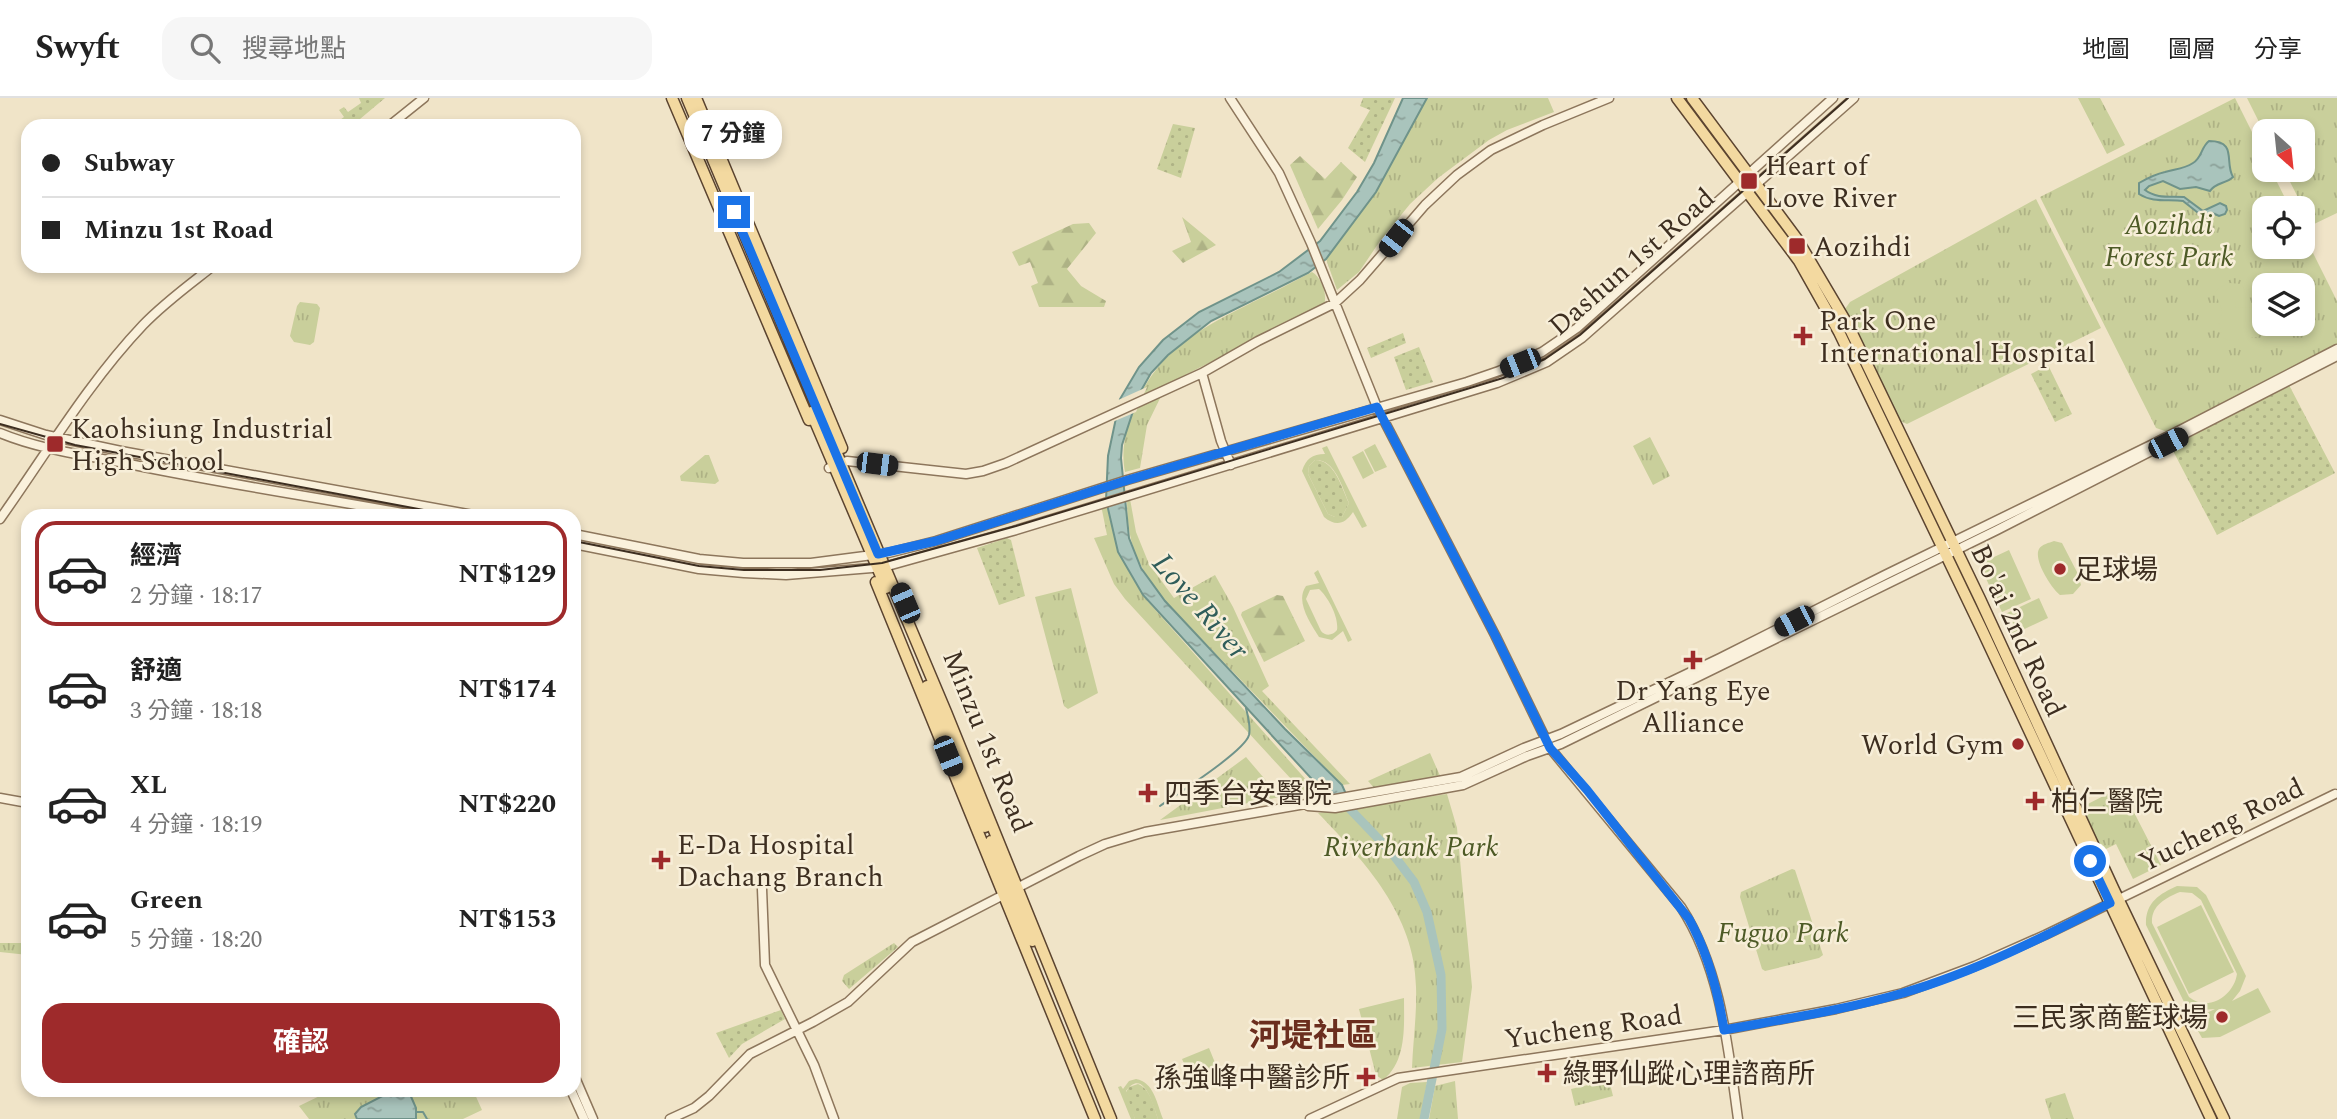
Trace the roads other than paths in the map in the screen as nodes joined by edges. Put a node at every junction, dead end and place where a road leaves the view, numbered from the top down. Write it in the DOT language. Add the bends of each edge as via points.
graph roads {
  1 [pos="424,98"];
  2 [pos="672,98"];
  3 [pos="681,98"];
  4 [pos="687,98"];
  5 [pos="696,98"];
  6 [pos="1230,98"];
  7 [pos="1609,98"];
  8 [pos="1677,98"];
  9 [pos="1692,98"];
  10 [pos="1833,98"];
  11 [pos="1854,98"];
  12 [pos="398,119"];
  13 [pos="1749,172"];
  14 [pos="1740,181"];
  15 [pos="1757,183"];
  16 [pos="1747,191"];
  17 [pos="205,273"];
  18 [pos="1335,303"];
  19 [pos="2337,349"];
  20 [pos="2337,356"];
  21 [pos="1202,373"];
  22 [pos="805,386"];
  23 [pos="1377,407"];
  24 [pos="1383,419"];
  25 [pos="0,420"];
  26 [pos="2185,431"];
  27 [pos="0,433"];
  28 [pos="57,438"];
  29 [pos="48,449"];
  30 [pos="1227,452"];
  31 [pos="838,464"];
  32 [pos="1231,465"];
  33 [pos="377,509"];
  34 [pos="439,509"];
  35 [pos="0,519"];
  36 [pos="581,535"];
  37 [pos="581,545"];
  38 [pos="1955,546"];
  39 [pos="1945,551"];
  40 [pos="875,555"];
  41 [pos="880,567"];
  42 [pos="1548,744"];
  43 [pos="2335,794"];
  44 [pos="0,799"];
  45 [pos="21,802"];
  46 [pos="762,890"];
  47 [pos="1014,890"];
  48 [pos="2114,901"];
  49 [pos="1043,962"];
  50 [pos="797,1030"];
  51 [pos="1724,1030"];
  52 [pos="581,1092"];
  53 [pos="574,1097"];
  54 [pos="584,1119"];
  55 [pos="593,1119"];
  56 [pos="670,1119"];
  57 [pos="834,1119"];
  58 [pos="1094,1119"];
  59 [pos="1104,1119"];
  60 [pos="1111,1119"];
  61 [pos="1117,1119"];
  62 [pos="1310,1119"];
  63 [pos="1738,1119"];
  64 [pos="2211,1119"];
  65 [pos="2224,1119"];
  1 -- 12 [label="street"];
  2 -- 22 [label="main road, Minzu 1st Road"];
  3 -- 22 [label="main road, Minzu 1st Road"];
  4 -- 22 [label="main road, Minzu 1st Road"];
  5 -- 22 [label="main road, Minzu 1st Road"];
  6 -- 18 [label="street" via="1279,173"];
  7 -- 18 [label="street" via="1512,139 1476,160 1416,214"];
  8 -- 14 [label="main road, Bo'ai 2nd Road"];
  9 -- 13 [label="main road, Bo'ai 2nd Road"];
  10 -- 13 [label="street, Dashun 1st Road"];
  11 -- 15 [label="street, Dashun 1st Road"];
  13 -- 14 [label="street, Dashun 1st Road"];
  13 -- 15 [label="main road, Bo'ai 2nd Road"];
  14 -- 16 [label="main road, Bo'ai 2nd Road"];
  14 -- 23 [label="street, Dashun 1st Road" via="1577,328 1542,352 1467,382"];
  15 -- 16 [label="street, Dashun 1st Road"];
  15 -- 38 [label="main road, Bo'ai 2nd Road" via="1808,256 1849,327"];
  16 -- 24 [label="street, Dashun 1st Road" via="1582,338 1546,362 1497,383"];
  16 -- 39 [label="main road, Bo'ai 2nd Road" via="1799,261 1839,332"];
  17 -- 28 [label="street" via="125,344"];
  18 -- 21 [label="street"];
  18 -- 23 [label="street"];
  19 -- 26 [label="street"];
  20 -- 26 [label="street"];
  21 -- 30 [label="street"];
  21 -- 31 [label="street" via="975,473"];
  22 -- 31 [label="main road, Minzu 1st Road"];
  23 -- 24 [label="street"];
  23 -- 30 [label="street, Dashun 1st Road"];
  24 -- 32 [label="street, Dashun 1st Road"];
  24 -- 42 [label="street"];
  25 -- 28 [label="street"];
  26 -- 38 [label="street"];
  27 -- 29 [label="street"];
  28 -- 29 [label="street"];
  28 -- 34 [label="street"];
  29 -- 33 [label="street"];
  29 -- 35 [label="street"];
  30 -- 32 [label="street"];
  30 -- 40 [label="street, Dashun 1st Road" via="936,541"];
  31 -- 40 [label="main road, Minzu 1st Road"];
  32 -- 41 [label="street, Dashun 1st Road"];
  36 -- 40 [label="street" via="743,563 785,564"];
  37 -- 41 [label="street" via="699,569 744,573 786,575"];
  38 -- 39 [label="street"];
  38 -- 48 [label="main road, Bo'ai 2nd Road"];
  39 -- 42 [label="street"];
  39 -- 48 [label="main road, Bo'ai 2nd Road"];
  40 -- 41 [label="main road, Minzu 1st Road"];
  41 -- 47 [label="main road, Minzu 1st Road"];
  41 -- 47 [label="main road, Minzu 1st Road"];
  42 -- 47 [label="street" via="1461,778 1337,804 1303,805 1125,837"];
  42 -- 51 [label="street" via="1689,919 1712,976"];
  43 -- 48 [label="street, Yucheng Road"];
  44 -- 45 [label="street"];
  46 -- 50 [label="street" via="765,965"];
  47 -- 49 [label="main road, Minzu 1st Road"];
  47 -- 49 [label="main road, Minzu 1st Road"];
  47 -- 50 [label="street" via="912,942 848,1002"];
  48 -- 51 [label="street, Yucheng Road" via="1982,963 1903,993"];
  48 -- 64 [label="main road, Bo'ai 2nd Road"];
  48 -- 65 [label="main road, Bo'ai 2nd Road"];
  49 -- 58 [label="main road, Minzu 1st Road"];
  49 -- 59 [label="main road, Minzu 1st Road"];
  49 -- 60 [label="main road, Minzu 1st Road"];
  49 -- 61 [label="main road, Minzu 1st Road"];
  50 -- 56 [label="street" via="750,1054 709,1096"];
  50 -- 57 [label="street"];
  51 -- 62 [label="street, Yucheng Road" via="1398,1078"];
  51 -- 63 [label="street"];
  52 -- 55 [label="street"];
  53 -- 54 [label="street"];
}
